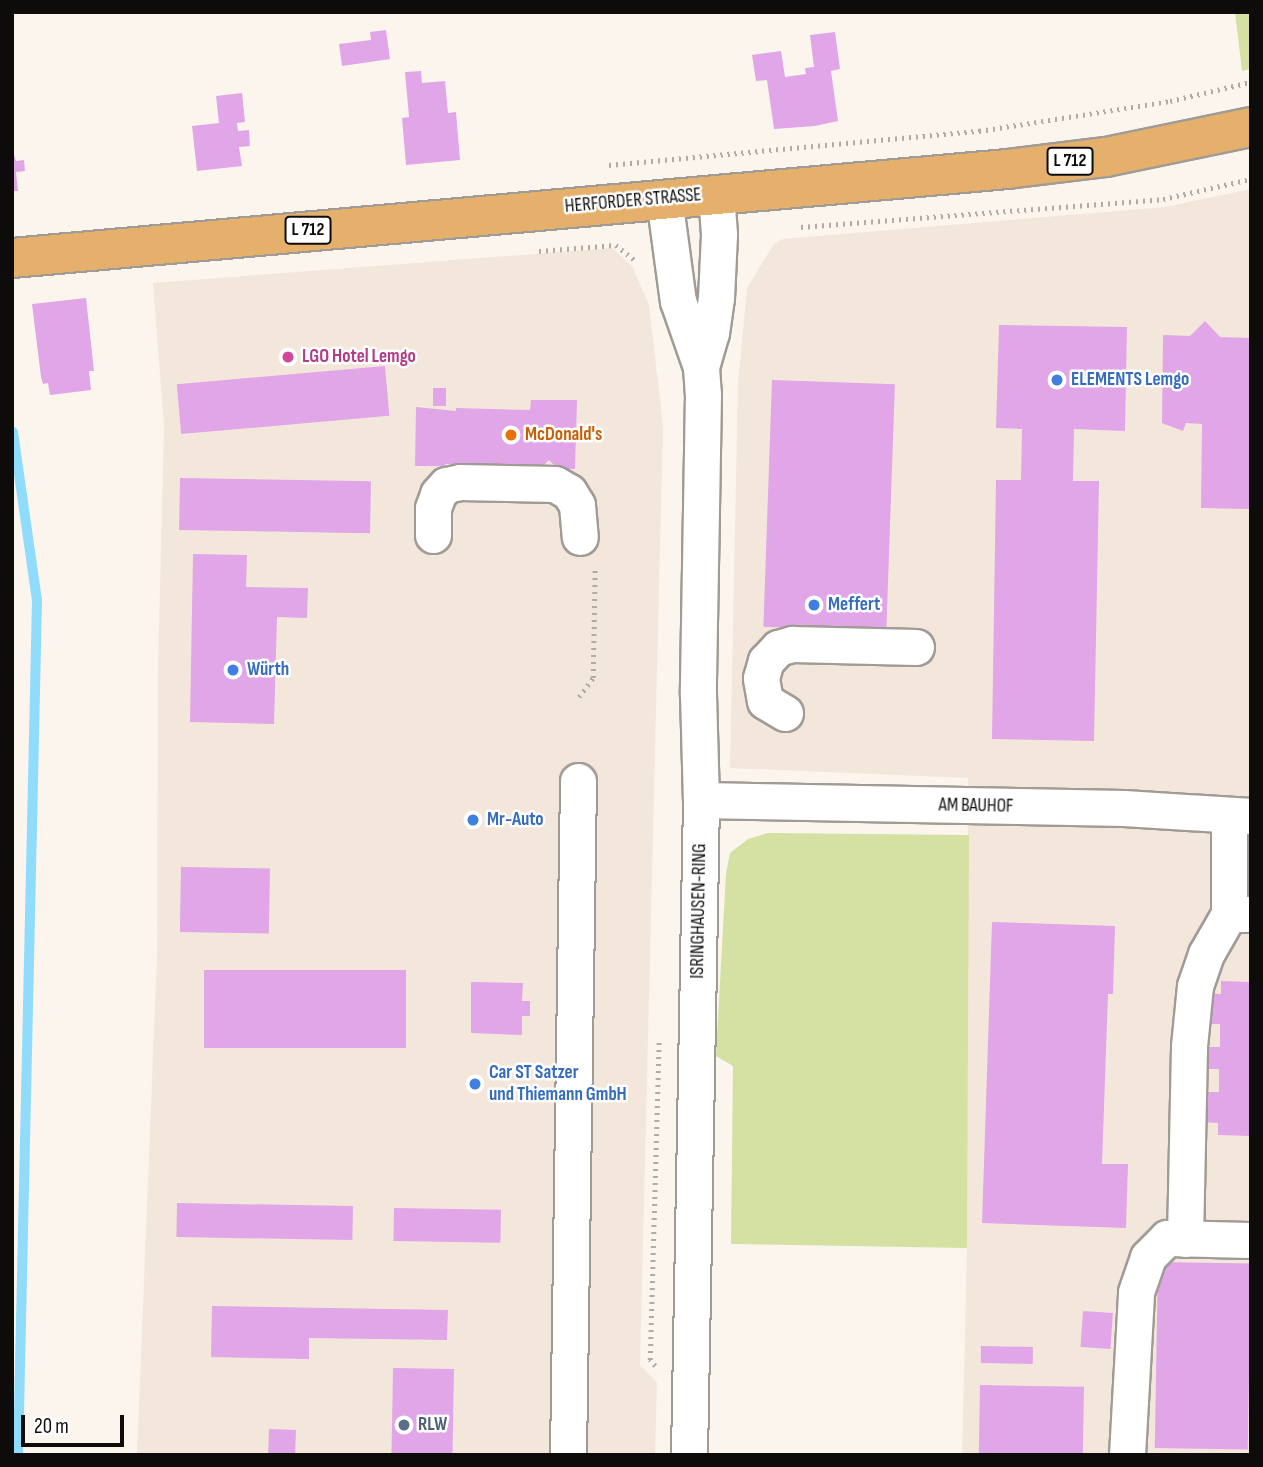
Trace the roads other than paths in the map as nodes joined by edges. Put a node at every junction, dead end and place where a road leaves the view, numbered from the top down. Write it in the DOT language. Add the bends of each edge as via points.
graph roads {
  1 [pos="1251,127"];
  2 [pos="716,194"];
  3 [pos="664,198"];
  4 [pos="12,258"];
  5 [pos="701,367"];
  6 [pos="433,535"];
  7 [pos="580,537"];
  8 [pos="916,646"];
  9 [pos="785,713"];
  10 [pos="578,781"];
  11 [pos="701,800"];
  12 [pos="1240,815"];
  13 [pos="1240,914"];
  14 [pos="1185,1238"];
  15 [pos="1251,1240"];
  16 [pos="568,1455"];
  17 [pos="688,1455"];
  18 [pos="1127,1455"];
  1 -- 2 [label="main road, HERFORDER STRASSE / L 712" via="1107,157"];
  2 -- 3 [label="main road, HERFORDER STRASSE / L 712"];
  2 -- 5 [label="street, ISRINGHAUSEN-RING" via="716,298"];
  3 -- 4 [label="main road, HERFORDER STRASSE / L 712"];
  3 -- 5 [label="street, ISRINGHAUSEN-RING" via="678,301"];
  5 -- 11 [label="street, ISRINGHAUSEN-RING"];
  6 -- 7 [label="street" via="438,494 446,485 460,482 555,484 569,492 577,505"];
  8 -- 9 [label="street" via="792,644 778,648 766,661 761,678 765,701"];
  10 -- 16 [label="street"];
  11 -- 12 [label="street, AM BAUHOF" via="1124,808"];
  11 -- 17 [label="street, ISRINGHAUSEN-RING"];
  12 -- 13 [label="street"];
  13 -- 14 [label="street" via="1206,954 1195,986 1189,1046"];
  14 -- 15 [label="street"];
  14 -- 18 [label="street" via="1167,1238 1148,1257 1136,1292"];
}
